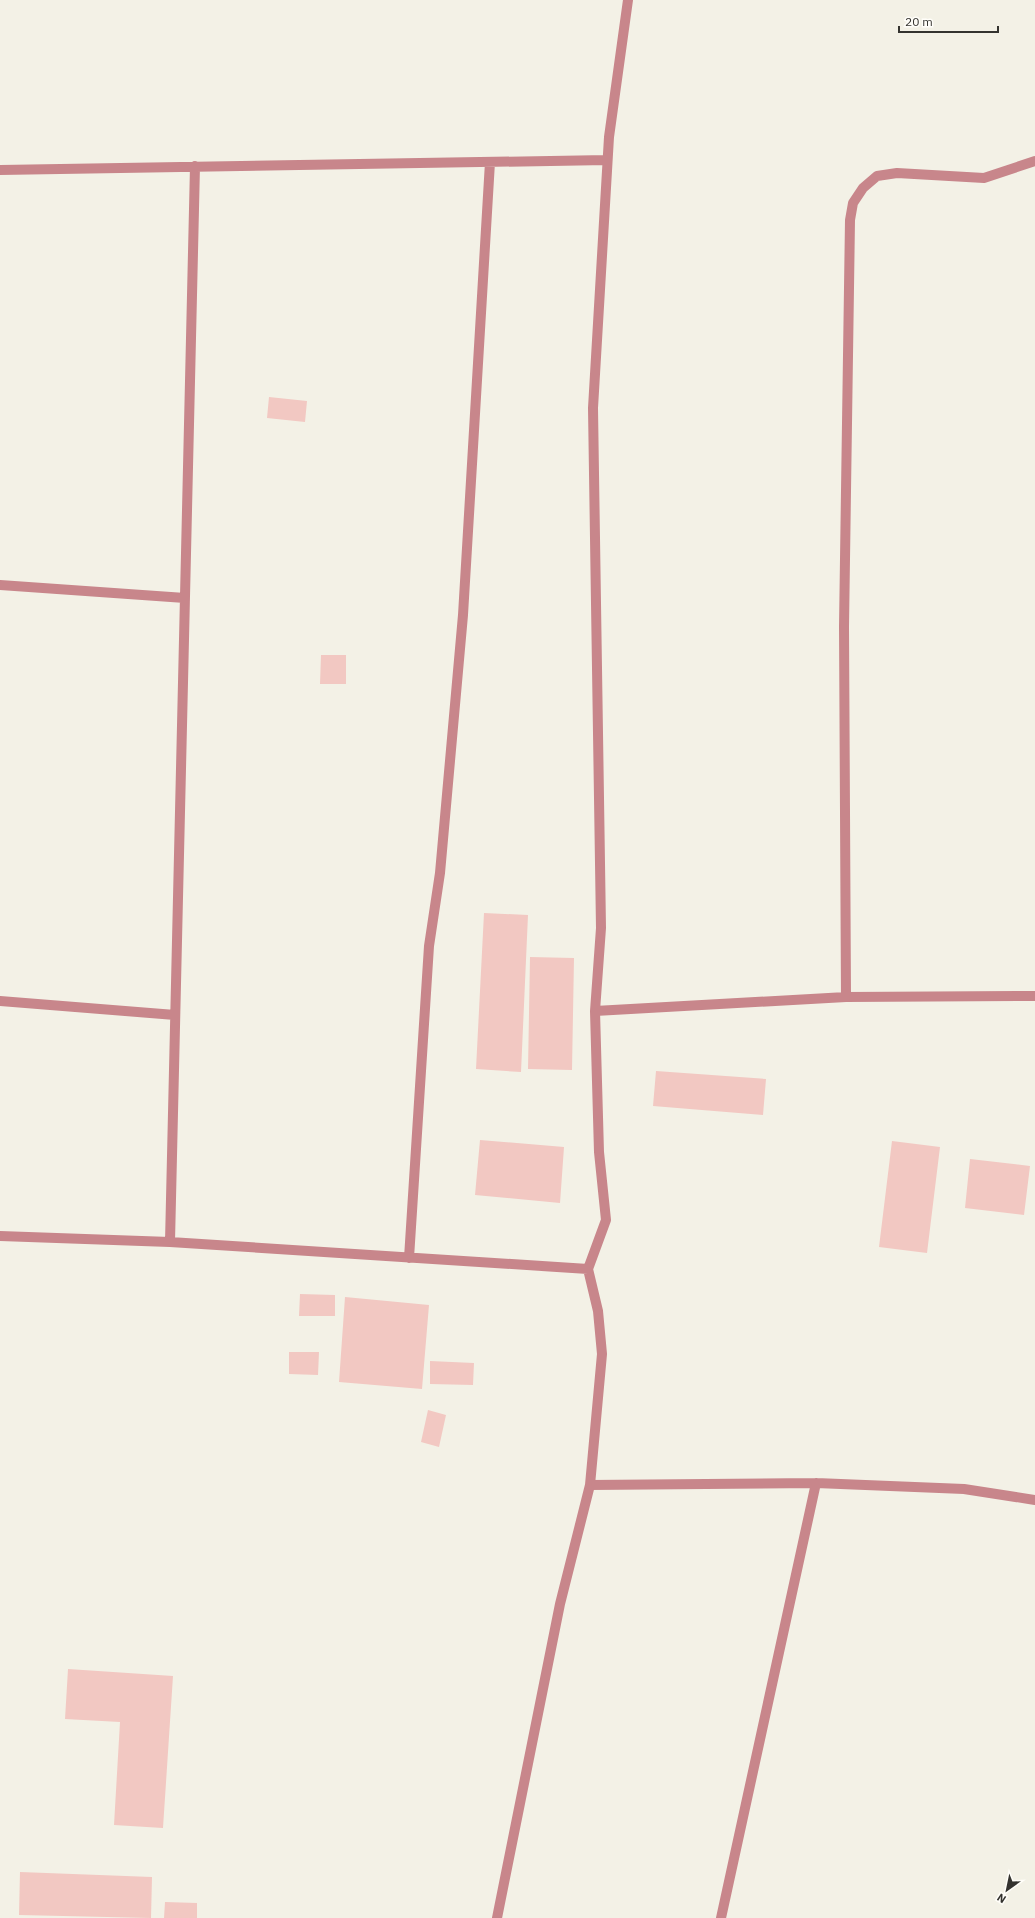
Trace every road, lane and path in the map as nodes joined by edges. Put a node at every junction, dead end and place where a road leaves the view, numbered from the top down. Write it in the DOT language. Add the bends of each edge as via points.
graph roads {
  1 [pos="628,0"];
  2 [pos="608,160"];
  3 [pos="1035,161"];
  4 [pos="490,162"];
  5 [pos="195,166"];
  6 [pos="0,170"];
  7 [pos="0,585"];
  8 [pos="185,598"];
  9 [pos="1035,996"];
  10 [pos="846,997"];
  11 [pos="0,1001"];
  12 [pos="595,1010"];
  13 [pos="175,1015"];
  14 [pos="0,1236"];
  15 [pos="170,1242"];
  16 [pos="409,1258"];
  17 [pos="588,1269"];
  18 [pos="816,1483"];
  19 [pos="590,1485"];
  20 [pos="1035,1500"];
  21 [pos="497,1918"];
  22 [pos="722,1918"];
  1 -- 2 [label="street"];
  2 -- 4 [label="street"];
  2 -- 12 [label="street" via="593,408 601,928"];
  3 -- 10 [label="street" via="984,178 897,173 877,176 863,188 853,203 850,220 844,627"];
  4 -- 5 [label="street"];
  4 -- 16 [label="street" via="463,616 440,873 429,946"];
  5 -- 6 [label="street"];
  5 -- 8 [label="street"];
  7 -- 8 [label="street"];
  8 -- 13 [label="street"];
  9 -- 10 [label="street"];
  10 -- 12 [label="street"];
  11 -- 13 [label="street"];
  12 -- 17 [label="street" via="599,1152 606,1220"];
  13 -- 15 [label="street"];
  14 -- 15 [label="street"];
  15 -- 16 [label="street"];
  16 -- 17 [label="street"];
  17 -- 19 [label="street" via="598,1311 602,1354"];
  18 -- 19 [label="street"];
  18 -- 20 [label="street" via="964,1489"];
  18 -- 22 [label="street"];
  19 -- 21 [label="street" via="560,1604"];
}
